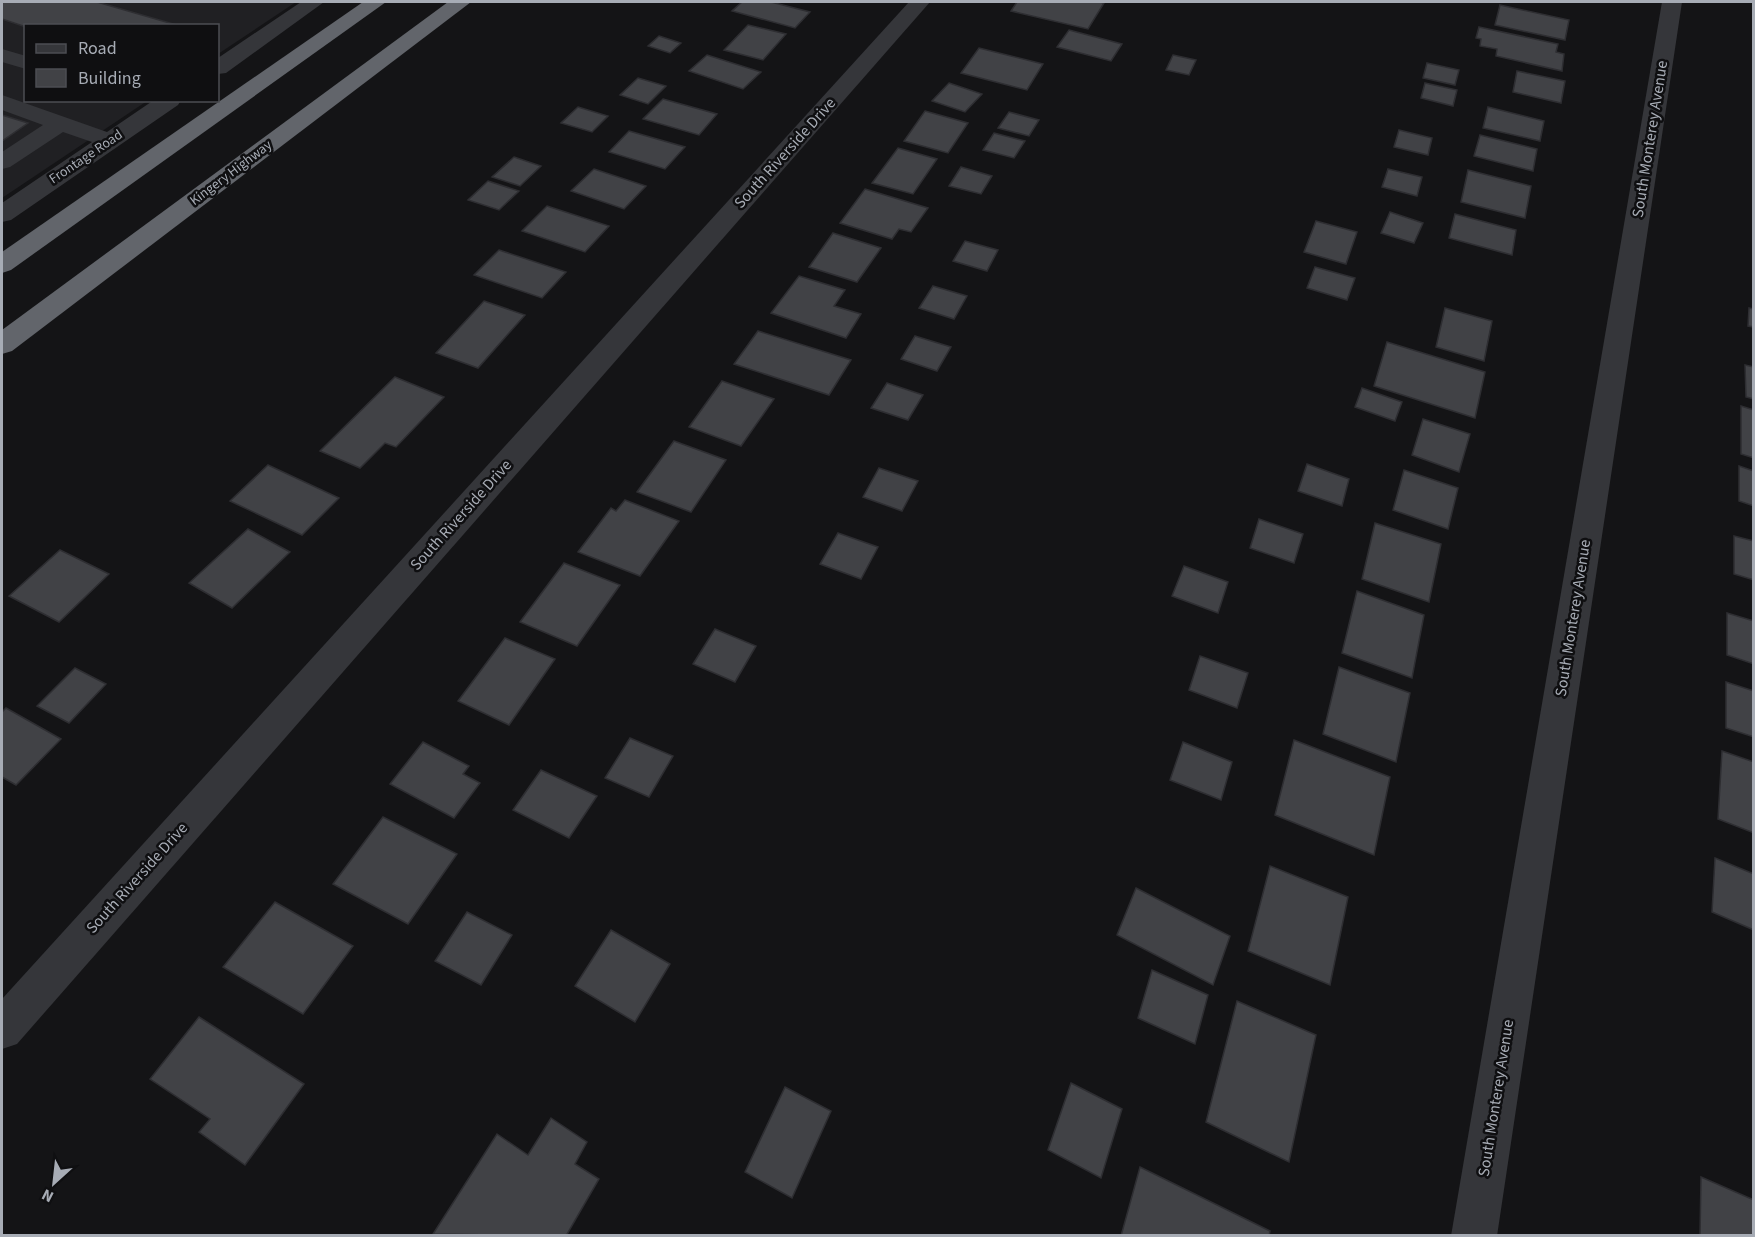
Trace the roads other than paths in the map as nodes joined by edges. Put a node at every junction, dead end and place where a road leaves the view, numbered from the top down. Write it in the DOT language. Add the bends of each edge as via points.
graph roads {
  1 [pos="314,2"];
  2 [pos="376,2"];
  3 [pos="461,2"];
  4 [pos="920,2"];
  5 [pos="1672,2"];
  6 [pos="2,55"];
  7 [pos="24,62"];
  8 [pos="219,67"];
  9 [pos="2,102"];
  10 [pos="159,102"];
  11 [pos="61,123"];
  12 [pos="111,141"];
  13 [pos="2,162"];
  14 [pos="8,204"];
  15 [pos="2,264"];
  16 [pos="2,344"];
  17 [pos="2,1029"];
  18 [pos="1474,1236"];
  1 -- 8 [label="street"];
  2 -- 15 [label="highway"];
  3 -- 16 [label="highway, Kingery Highway"];
  4 -- 17 [label="street, South Riverside Drive"];
  5 -- 18 [label="street, South Monterey Avenue"];
  6 -- 7 [label="street"];
  9 -- 11 [label="street"];
  10 -- 12 [label="street, Frontage Road"];
  11 -- 12 [label="street"];
  11 -- 13 [label="street"];
  12 -- 14 [label="street, Frontage Road"];
}
